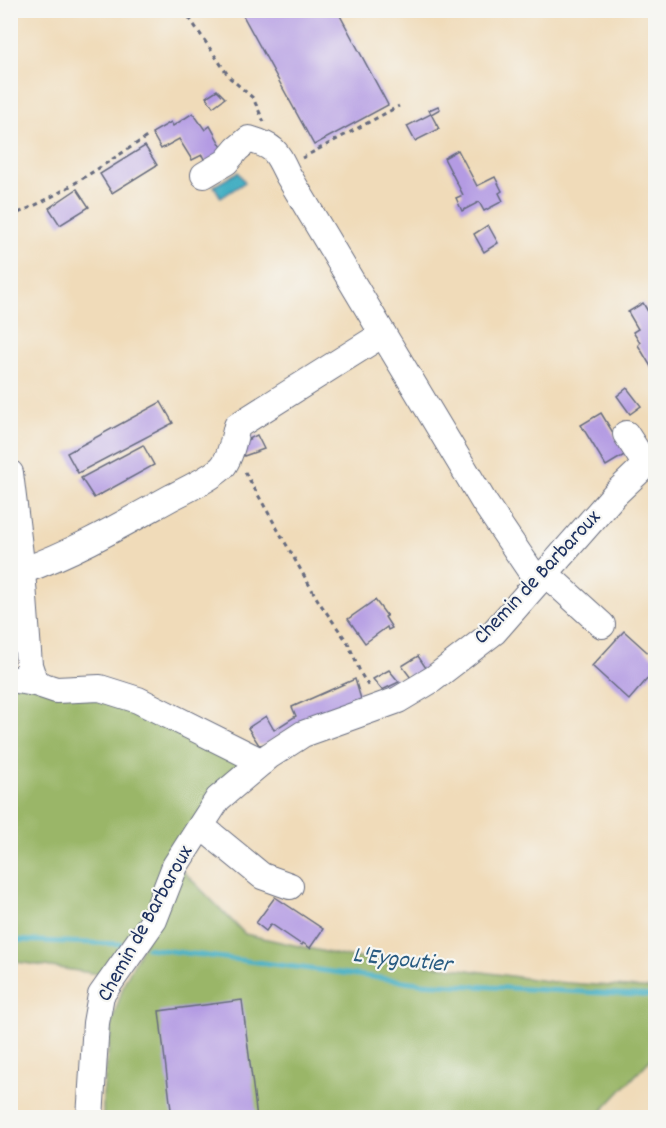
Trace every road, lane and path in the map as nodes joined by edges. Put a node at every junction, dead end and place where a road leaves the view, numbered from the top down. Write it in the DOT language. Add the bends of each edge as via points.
graph roads {
  1 [pos="184,10"];
  2 [pos="399,106"];
  3 [pos="150,135"];
  4 [pos="280,158"];
  5 [pos="204,175"];
  6 [pos="10,216"];
  7 [pos="383,334"];
  8 [pos="626,434"];
  9 [pos="231,447"];
  10 [pos="651,460"];
  11 [pos="10,473"];
  12 [pos="22,571"];
  13 [pos="542,578"];
  14 [pos="602,625"];
  15 [pos="23,681"];
  16 [pos="381,706"];
  17 [pos="262,762"];
  18 [pos="201,826"];
  19 [pos="290,886"];
  20 [pos="90,1118"];
  1 -- 4 [label="path" via="230,78 253,98"];
  2 -- 4 [label="path" via="309,155"];
  3 -- 6 [label="path" via="56,194"];
  4 -- 5 [label="street" via="260,142 249,140 226,162"];
  4 -- 7 [label="street"];
  7 -- 9 [label="street" via="237,426"];
  7 -- 13 [label="street" via="484,502"];
  8 -- 10 [label="street"];
  9 -- 12 [label="street" via="223,466 194,486 55,559"];
  9 -- 16 [label="path" via="319,602 348,643"];
  10 -- 13 [label="street, Chemin de Barbaroux" via="615,494"];
  11 -- 12 [label="street"];
  12 -- 15 [label="street" via="29,665"];
  13 -- 14 [label="street"];
  13 -- 16 [label="street, Chemin de Barbaroux" via="494,632 433,680"];
  15 -- 17 [label="street" via="56,690 100,688 138,700"];
  16 -- 17 [label="street, Chemin de Barbaroux" via="303,734"];
  17 -- 18 [label="street, Chemin de Barbaroux" via="218,799"];
  18 -- 19 [label="street" via="262,876"];
  18 -- 20 [label="street, Chemin de Barbaroux" via="175,866 154,920 102,995 96,1023"];
}
